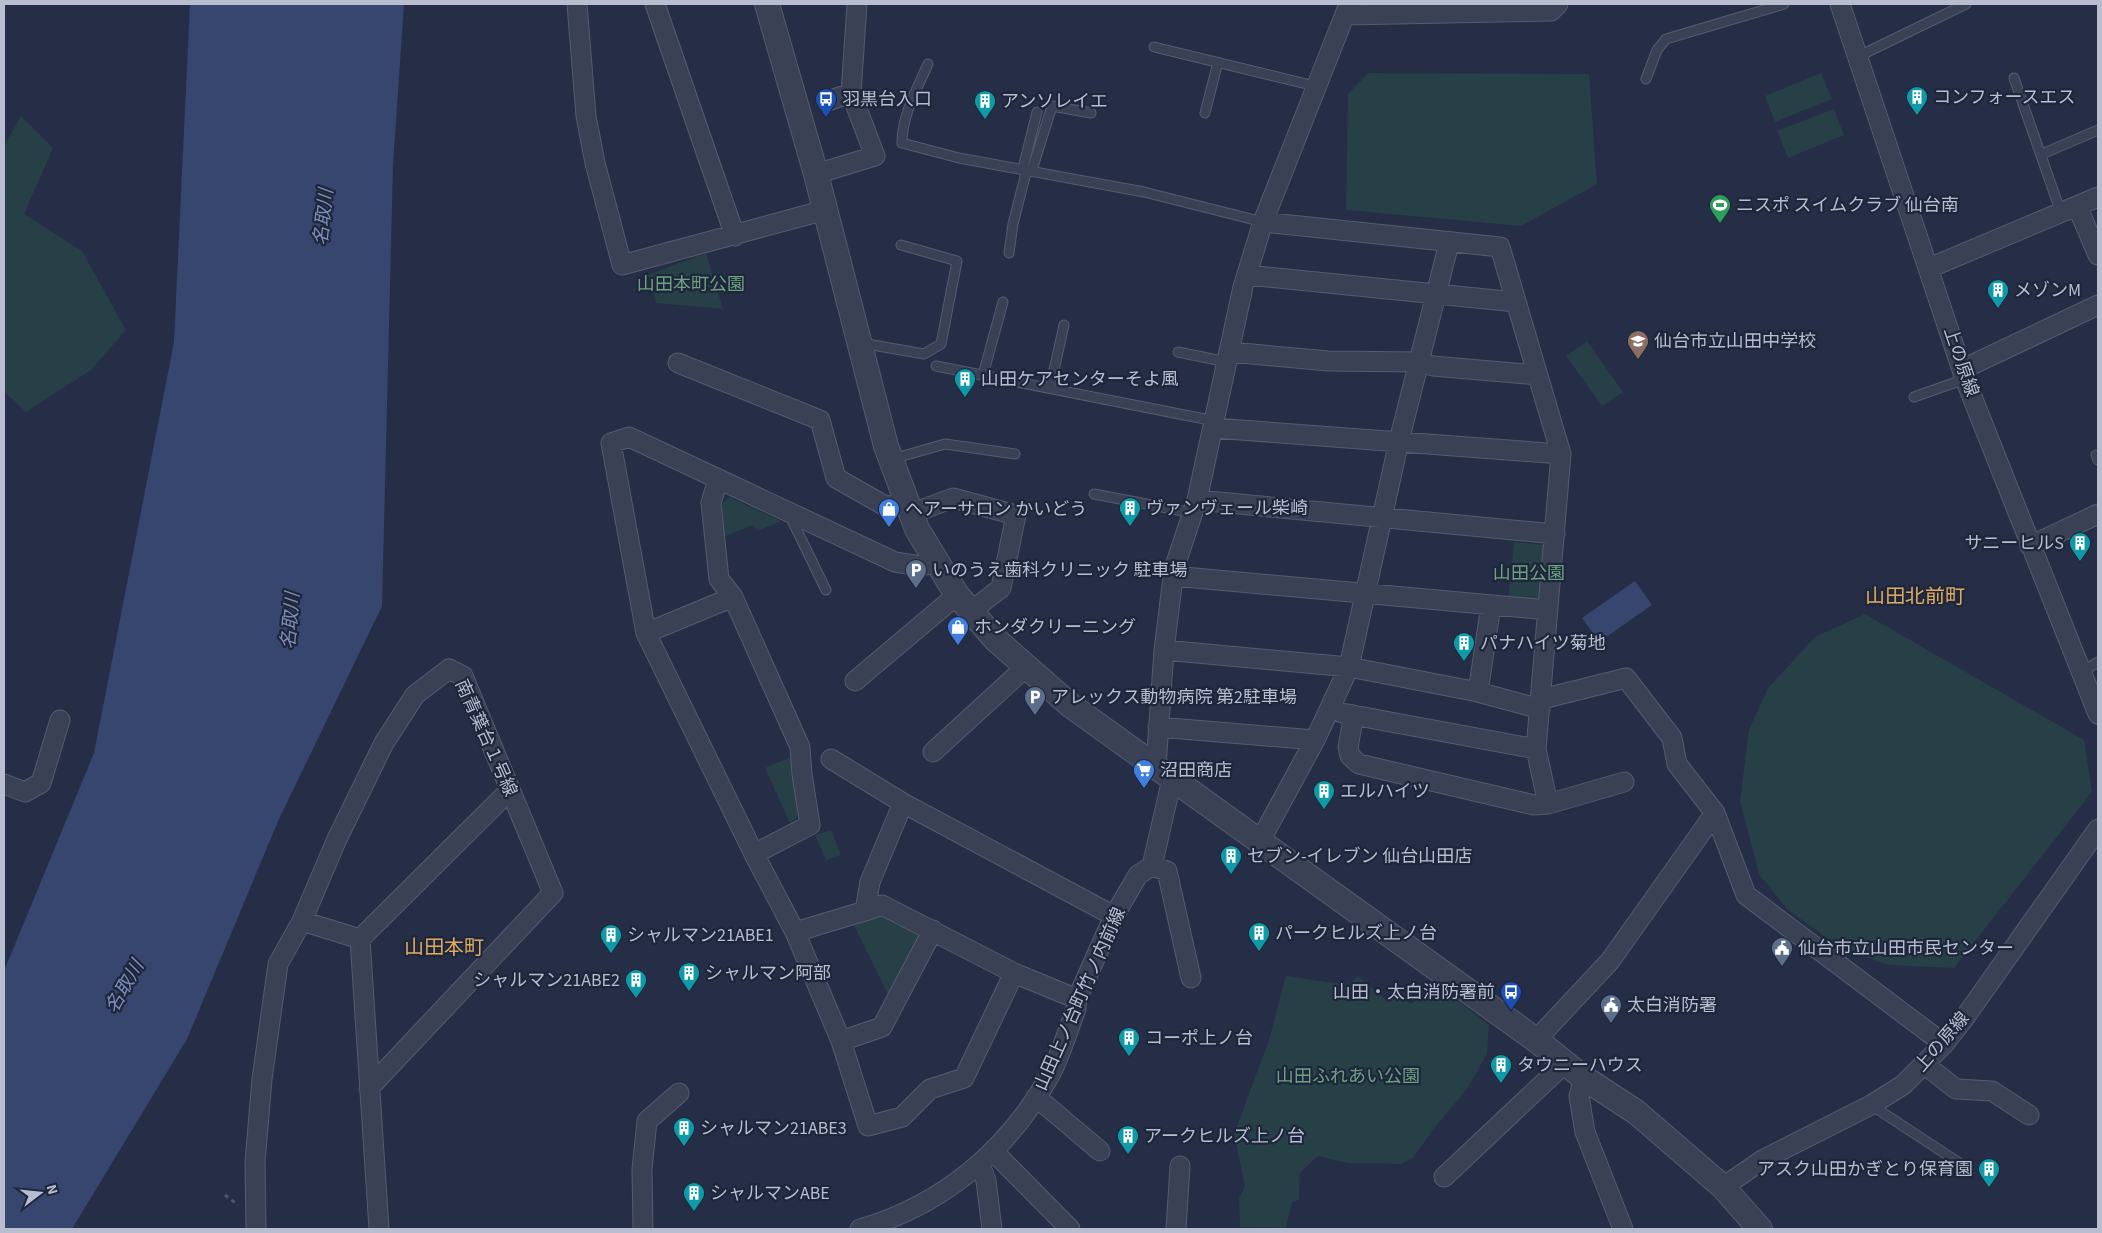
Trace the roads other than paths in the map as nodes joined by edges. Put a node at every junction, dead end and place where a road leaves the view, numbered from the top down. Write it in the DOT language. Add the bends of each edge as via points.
graph roads {
  1 [pos="577,4"];
  2 [pos="655,4"];
  3 [pos="767,4"];
  4 [pos="857,4"];
  5 [pos="1558,4"];
  6 [pos="1784,4"];
  7 [pos="1840,4"];
  8 [pos="1966,4"];
  9 [pos="1465,8"];
  10 [pos="1347,9"];
  11 [pos="1154,46"];
  12 [pos="1858,57"];
  13 [pos="1218,62"];
  14 [pos="928,64"];
  15 [pos="1646,78"];
  16 [pos="2014,78"];
  17 [pos="1315,86"];
  18 [pos="851,93"];
  19 [pos="828,101"];
  20 [pos="1037,112"];
  21 [pos="1091,113"];
  22 [pos="1205,113"];
  23 [pos="2098,130"];
  24 [pos="2042,154"];
  25 [pos="1027,169"];
  26 [pos="816,174"];
  27 [pos="2098,197"];
  28 [pos="825,210"];
  29 [pos="2069,210"];
  30 [pos="1263,222"];
  31 [pos="735,236"];
  32 [pos="1450,243"];
  33 [pos="901,245"];
  34 [pos="1009,253"];
  35 [pos="2098,255"];
  36 [pos="1929,268"];
  37 [pos="1246,275"];
  38 [pos="1436,294"];
  39 [pos="1003,302"];
  40 [pos="1516,302"];
  41 [pos="2098,306"];
  42 [pos="1064,325"];
  43 [pos="858,342"];
  44 [pos="1178,352"];
  45 [pos="1229,357"];
  46 [pos="1419,362"];
  47 [pos="678,363"];
  48 [pos="936,366"];
  49 [pos="1964,374"];
  50 [pos="983,375"];
  51 [pos="1538,375"];
  52 [pos="1050,388"];
  53 [pos="1914,397"];
  54 [pos="1215,424"];
  55 [pos="1399,442"];
  56 [pos="1016,454"];
  57 [pos="1562,454"];
  58 [pos="892,459"];
  59 [pos="718,479"];
  60 [pos="1094,494"];
  61 [pos="1195,507"];
  62 [pos="908,508"];
  63 [pos="788,512"];
  64 [pos="2098,514"];
  65 [pos="1381,519"];
  66 [pos="1555,534"];
  67 [pos="2030,546"];
  68 [pos="936,563"];
  69 [pos="1173,576"];
  70 [pos="826,590"];
  71 [pos="1365,594"];
  72 [pos="733,597"];
  73 [pos="964,603"];
  74 [pos="1491,605"];
  75 [pos="1548,610"];
  76 [pos="646,633"];
  77 [pos="1164,650"];
  78 [pos="2098,662"];
  79 [pos="1026,667"];
  80 [pos="1349,667"];
  81 [pos="2080,673"];
  82 [pos="855,681"];
  83 [pos="1478,692"];
  84 [pos="1541,704"];
  85 [pos="1329,710"];
  86 [pos="2098,714"];
  87 [pos="1354,715"];
  88 [pos="60,720"];
  89 [pos="1158,727"];
  90 [pos="1315,740"];
  91 [pos="1536,749"];
  92 [pos="933,752"];
  93 [pos="831,759"];
  94 [pos="1164,773"];
  95 [pos="1624,782"];
  96 [pos="4,784"];
  97 [pos="510,790"];
  98 [pos="903,803"];
  99 [pos="1548,804"];
  100 [pos="1715,813"];
  101 [pos="2098,829"];
  102 [pos="1259,843"];
  103 [pos="754,854"];
  104 [pos="1152,866"];
  105 [pos="866,911"];
  106 [pos="1114,916"];
  107 [pos="302,922"];
  108 [pos="933,930"];
  109 [pos="795,932"];
  110 [pos="360,940"];
  111 [pos="1014,973"];
  112 [pos="1191,978"];
  113 [pos="1077,999"];
  114 [pos="1536,1040"];
  115 [pos="841,1042"];
  116 [pos="1944,1044"];
  117 [pos="1565,1063"];
  118 [pos="1924,1064"];
  119 [pos="1584,1078"];
  120 [pos="369,1088"];
  121 [pos="679,1093"];
  122 [pos="1036,1098"];
  123 [pos="1871,1105"];
  124 [pos="2029,1115"];
  125 [pos="1100,1151"];
  126 [pos="987,1158"];
  127 [pos="1180,1166"];
  128 [pos="1967,1168"];
  129 [pos="1444,1177"];
  130 [pos="1723,1187"];
  131 [pos="256,1229"];
  132 [pos="379,1229"];
  133 [pos="643,1229"];
  134 [pos="860,1229"];
  135 [pos="992,1229"];
  136 [pos="1070,1229"];
  137 [pos="1176,1229"];
  138 [pos="1623,1229"];
  139 [pos="1760,1229"];
  1 -- 31 [label="street" via="586,116 622,265"];
  2 -- 31 [label="street"];
  3 -- 26 [label="street"];
  4 -- 18 [label="street"];
  5 -- 9 [label="street" via="1551,11"];
  6 -- 15 [label="lane" via="1666,39 1657,50"];
  7 -- 12 [label="street, 上の原線"];
  8 -- 12 [label="lane"];
  9 -- 10 [label="street"];
  10 -- 17 [label="street"];
  11 -- 13 [label="lane"];
  12 -- 36 [label="street, 上の原線"];
  13 -- 17 [label="lane"];
  13 -- 22 [label="lane"];
  14 -- 25 [label="lane" via="910,104 902,143 960,158"];
  16 -- 24 [label="lane"];
  17 -- 30 [label="street"];
  18 -- 19 [label="street"];
  18 -- 26 [label="street" via="875,156"];
  20 -- 25 [label="lane"];
  21 -- 25 [label="lane" via="1052,106"];
  23 -- 24 [label="lane"];
  24 -- 29 [label="lane"];
  25 -- 30 [label="lane" via="1144,192"];
  25 -- 34 [label="lane"];
  26 -- 28 [label="street"];
  27 -- 29 [label="street"];
  28 -- 31 [label="street"];
  28 -- 43 [label="street"];
  29 -- 35 [label="street"];
  29 -- 36 [label="street"];
  30 -- 32 [label="street"];
  30 -- 37 [label="street"];
  32 -- 38 [label="street"];
  32 -- 40 [label="street" via="1500,246"];
  33 -- 43 [label="lane" via="957,261 941,344 924,354"];
  36 -- 49 [label="street, 上の原線"];
  37 -- 38 [label="street"];
  37 -- 45 [label="street"];
  38 -- 40 [label="street"];
  38 -- 46 [label="street"];
  39 -- 50 [label="lane"];
  40 -- 51 [label="street"];
  41 -- 49 [label="street"];
  42 -- 52 [label="lane"];
  43 -- 58 [label="street"];
  44 -- 45 [label="lane"];
  45 -- 46 [label="street"];
  45 -- 54 [label="street"];
  46 -- 51 [label="street"];
  46 -- 55 [label="street"];
  47 -- 62 [label="street" via="820,420 836,478 886,507"];
  48 -- 50 [label="lane"];
  49 -- 53 [label="lane"];
  49 -- 67 [label="street, 上の原線"];
  50 -- 52 [label="lane"];
  51 -- 57 [label="street"];
  52 -- 54 [label="lane"];
  54 -- 55 [label="street"];
  54 -- 61 [label="street"];
  55 -- 57 [label="street"];
  55 -- 65 [label="street"];
  56 -- 58 [label="lane" via="945,444"];
  57 -- 66 [label="street"];
  58 -- 62 [label="street"];
  59 -- 63 [label="street"];
  59 -- 72 [label="street" via="711,503 718,579"];
  59 -- 76 [label="street" via="629,437 611,443"];
  60 -- 61 [label="lane"];
  61 -- 65 [label="street"];
  61 -- 69 [label="street"];
  62 -- 68 [label="street"];
  62 -- 73 [label="street" via="953,498 1016,515 1001,588"];
  63 -- 68 [label="street" via="894,562 921,566"];
  63 -- 70 [label="lane"];
  64 -- 67 [label="street"];
  65 -- 66 [label="street"];
  65 -- 71 [label="street"];
  66 -- 75 [label="street"];
  67 -- 81 [label="street, 上の原線"];
  68 -- 73 [label="street"];
  69 -- 71 [label="street"];
  69 -- 77 [label="street"];
  71 -- 74 [label="street"];
  71 -- 80 [label="street"];
  72 -- 76 [label="street"];
  72 -- 103 [label="street" via="800,747 810,825"];
  73 -- 79 [label="street" via="994,639"];
  73 -- 82 [label="street"];
  74 -- 75 [label="street"];
  74 -- 83 [label="street"];
  75 -- 84 [label="street"];
  76 -- 103 [label="street"];
  77 -- 80 [label="street"];
  77 -- 89 [label="street"];
  78 -- 81 [label="lane"];
  79 -- 92 [label="street"];
  79 -- 94 [label="street" via="1070,706"];
  80 -- 83 [label="street"];
  80 -- 85 [label="street"];
  81 -- 86 [label="street, 上の原線"];
  83 -- 84 [label="street"];
  84 -- 91 [label="street"];
  84 -- 100 [label="street" via="1626,678 1672,738 1677,764"];
  85 -- 87 [label="street"];
  85 -- 90 [label="street"];
  87 -- 91 [label="street"];
  87 -- 99 [label="street" via="1348,747 1350,756 1359,764 1534,805"];
  88 -- 96 [label="street" via="41,783 25,792"];
  89 -- 90 [label="street"];
  89 -- 94 [label="street"];
  90 -- 102 [label="street"];
  91 -- 99 [label="street"];
  93 -- 98 [label="street"];
  94 -- 102 [label="street"];
  94 -- 104 [label="street"];
  95 -- 99 [label="street"];
  97 -- 107 [label="street, 南青葉台１号線" via="462,676 449,669 416,695 384,743 337,839"];
  97 -- 110 [label="street"];
  97 -- 120 [label="street, 南青葉台１号線" via="553,893"];
  98 -- 105 [label="street" via="870,882"];
  98 -- 106 [label="street"];
  100 -- 114 [label="street" via="1610,961"];
  100 -- 116 [label="street" via="1746,895"];
  101 -- 116 [label="street, 上の原線"];
  102 -- 114 [label="street"];
  103 -- 109 [label="street"];
  104 -- 106 [label="street, 山田上ノ台町竹ノ内前線" via="1138,875"];
  104 -- 112 [label="street" via="1167,871"];
  105 -- 108 [label="street" via="882,905"];
  105 -- 109 [label="street"];
  106 -- 113 [label="street, 山田上ノ台町竹ノ内前線"];
  107 -- 110 [label="street"];
  107 -- 131 [label="street" via="278,964 254,1162"];
  108 -- 111 [label="street"];
  108 -- 115 [label="street" via="882,1027"];
  109 -- 115 [label="street"];
  110 -- 120 [label="street"];
  111 -- 113 [label="street"];
  111 -- 115 [label="street" via="964,1078 930,1089 902,1117 868,1126"];
  113 -- 122 [label="street, 山田上ノ台町竹ノ内前線" via="1076,1010 1051,1072"];
  114 -- 117 [label="street"];
  116 -- 118 [label="street, 上の原線"];
  117 -- 119 [label="street"];
  117 -- 129 [label="street"];
  118 -- 123 [label="street, 上の原線" via="1903,1085"];
  118 -- 124 [label="street" via="1956,1089 1992,1091"];
  119 -- 130 [label="street" via="1636,1112"];
  119 -- 138 [label="street" via="1579,1096 1585,1132"];
  120 -- 132 [label="street"];
  121 -- 133 [label="street" via="647,1122 642,1169"];
  122 -- 125 [label="street"];
  122 -- 126 [label="street, 山田上ノ台町竹ノ内前線"];
  123 -- 128 [label="lane"];
  123 -- 130 [label="street, 上の原線" via="1764,1159"];
  126 -- 134 [label="street, 山田上ノ台町竹ノ内前線" via="956,1184 918,1207"];
  126 -- 135 [label="street" via="986,1181"];
  126 -- 136 [label="street"];
  127 -- 137 [label="street"];
  130 -- 139 [label="street"];
}
